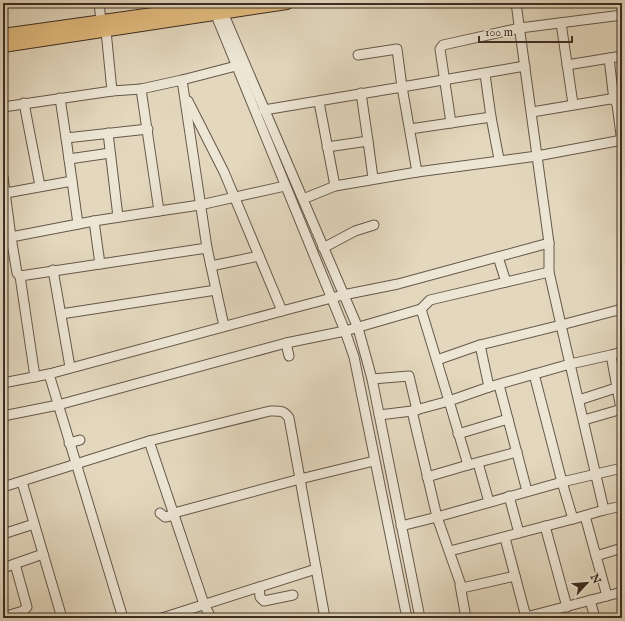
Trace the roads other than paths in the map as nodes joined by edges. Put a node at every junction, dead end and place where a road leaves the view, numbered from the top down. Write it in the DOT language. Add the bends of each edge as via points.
graph roads {
  1 [pos="99,3"];
  2 [pos="287,3"];
  3 [pos="516,3"];
  4 [pos="219,7"];
  5 [pos="622,15"];
  6 [pos="561,23"];
  7 [pos="104,26"];
  8 [pos="520,28"];
  9 [pos="3,34"];
  10 [pos="3,46"];
  11 [pos="358,55"];
  12 [pos="622,56"];
  13 [pos="609,58"];
  14 [pos="567,65"];
  15 [pos="236,66"];
  16 [pos="525,66"];
  17 [pos="485,74"];
  18 [pos="182,80"];
  19 [pos="444,80"];
  20 [pos="402,87"];
  21 [pos="141,89"];
  22 [pos="112,91"];
  23 [pos="361,93"];
  24 [pos="184,94"];
  25 [pos="60,98"];
  26 [pos="614,100"];
  27 [pos="319,102"];
  28 [pos="24,103"];
  29 [pos="573,104"];
  30 [pos="3,107"];
  31 [pos="264,110"];
  32 [pos="532,112"];
  33 [pos="491,117"];
  34 [pos="620,118"];
  35 [pos="451,123"];
  36 [pos="148,128"];
  37 [pos="410,129"];
  38 [pos="108,133"];
  39 [pos="66,138"];
  40 [pos="368,141"];
  41 [pos="327,147"];
  42 [pos="110,153"];
  43 [pos="537,156"];
  44 [pos="69,159"];
  45 [pos="500,160"];
  46 [pos="417,172"];
  47 [pos="374,178"];
  48 [pos="3,179"];
  49 [pos="72,181"];
  50 [pos="40,186"];
  51 [pos="285,186"];
  52 [pos="335,186"];
  53 [pos="6,193"];
  54 [pos="235,197"];
  55 [pos="303,199"];
  56 [pos="200,205"];
  57 [pos="160,211"];
  58 [pos="118,217"];
  59 [pos="94,220"];
  60 [pos="78,224"];
  61 [pos="374,224"];
  62 [pos="10,238"];
  63 [pos="548,243"];
  64 [pos="207,248"];
  65 [pos="323,248"];
  66 [pos="259,256"];
  67 [pos="498,257"];
  68 [pos="100,264"];
  69 [pos="211,266"];
  70 [pos="53,270"];
  71 [pos="549,272"];
  72 [pos="20,276"];
  73 [pos="506,282"];
  74 [pos="216,290"];
  75 [pos="343,295"];
  76 [pos="332,298"];
  77 [pos="421,309"];
  78 [pos="622,309"];
  79 [pos="282,311"];
  80 [pos="61,314"];
  81 [pos="561,325"];
  82 [pos="224,326"];
  83 [pos="358,328"];
  84 [pos="345,331"];
  85 [pos="286,343"];
  86 [pos="480,345"];
  87 [pos="622,352"];
  88 [pos="611,355"];
  89 [pos="289,356"];
  90 [pos="437,360"];
  91 [pos="570,364"];
  92 [pos="70,367"];
  93 [pos="49,374"];
  94 [pos="534,374"];
  95 [pos="35,377"];
  96 [pos="372,379"];
  97 [pos="3,383"];
  98 [pos="494,386"];
  99 [pos="620,387"];
  100 [pos="579,400"];
  101 [pos="449,401"];
  102 [pos="58,405"];
  103 [pos="621,409"];
  104 [pos="415,410"];
  105 [pos="379,415"];
  106 [pos="3,416"];
  107 [pos="508,419"];
  108 [pos="584,420"];
  109 [pos="458,434"];
  110 [pos="80,440"];
  111 [pos="149,441"];
  112 [pos="69,443"];
  113 [pos="517,452"];
  114 [pos="374,461"];
  115 [pos="478,462"];
  116 [pos="75,464"];
  117 [pos="468,465"];
  118 [pos="622,468"];
  119 [pos="597,474"];
  120 [pos="427,477"];
  121 [pos="300,479"];
  122 [pos="22,482"];
  123 [pos="562,482"];
  124 [pos="3,487"];
  125 [pos="527,491"];
  126 [pos="509,496"];
  127 [pos="489,502"];
  128 [pos="622,506"];
  129 [pos="604,510"];
  130 [pos="160,513"];
  131 [pos="174,514"];
  132 [pos="585,516"];
  133 [pos="437,517"];
  134 [pos="573,519"];
  135 [pos="34,524"];
  136 [pos="401,526"];
  137 [pos="545,526"];
  138 [pos="519,533"];
  139 [pos="3,534"];
  140 [pos="505,538"];
  141 [pos="622,548"];
  142 [pos="450,551"];
  143 [pos="43,554"];
  144 [pos="596,556"];
  145 [pos="15,564"];
  146 [pos="3,568"];
  147 [pos="316,569"];
  148 [pos="515,576"];
  149 [pos="460,585"];
  150 [pos="259,587"];
  151 [pos="622,592"];
  152 [pos="293,595"];
  153 [pos="607,596"];
  154 [pos="590,600"];
  155 [pos="204,604"];
  156 [pos="567,607"];
  157 [pos="551,615"];
  158 [pos="3,617"];
  159 [pos="62,618"];
  160 [pos="123,618"];
  161 [pos="162,618"];
  162 [pos="211,618"];
  163 [pos="325,618"];
  164 [pos="407,618"];
  165 [pos="420,618"];
  166 [pos="466,618"];
  167 [pos="524,618"];
  168 [pos="595,618"];
  1 -- 7 [label="street"];
  2 -- 4 [label="main road"];
  3 -- 8 [label="street"];
  4 -- 7 [label="main road"];
  4 -- 15 [label="street"];
  4 -- 31 [label="street"];
  5 -- 6 [label="street"];
  6 -- 8 [label="street"];
  6 -- 14 [label="street"];
  7 -- 9 [label="main road"];
  7 -- 10 [label="main road"];
  7 -- 22 [label="street"];
  8 -- 16 [label="street"];
  8 -- 19 [label="street" via="443,45 440,49"];
  11 -- 20 [label="street" via="397,49"];
  12 -- 13 [label="street"];
  13 -- 14 [label="street"];
  13 -- 26 [label="street"];
  14 -- 29 [label="street"];
  15 -- 18 [label="street"];
  15 -- 51 [label="street"];
  16 -- 17 [label="street"];
  16 -- 32 [label="street"];
  17 -- 19 [label="street"];
  17 -- 33 [label="street"];
  18 -- 21 [label="street"];
  18 -- 24 [label="street"];
  19 -- 20 [label="street"];
  19 -- 35 [label="street"];
  20 -- 23 [label="street"];
  20 -- 37 [label="street"];
  21 -- 22 [label="street"];
  21 -- 36 [label="street"];
  22 -- 25 [label="street"];
  23 -- 27 [label="street"];
  23 -- 40 [label="street"];
  24 -- 54 [label="street"];
  24 -- 56 [label="street"];
  25 -- 28 [label="street"];
  25 -- 39 [label="street"];
  26 -- 29 [label="street"];
  26 -- 34 [label="street"];
  27 -- 31 [label="street"];
  27 -- 41 [label="street"];
  28 -- 30 [label="street"];
  28 -- 50 [label="street"];
  29 -- 32 [label="street"];
  31 -- 55 [label="street"];
  32 -- 43 [label="street"];
  33 -- 35 [label="street"];
  33 -- 45 [label="street"];
  34 -- 43 [label="street" via="621,135 617,141"];
  35 -- 37 [label="street"];
  36 -- 38 [label="street"];
  36 -- 57 [label="street"];
  37 -- 46 [label="street"];
  38 -- 39 [label="street"];
  38 -- 42 [label="street"];
  39 -- 44 [label="street"];
  40 -- 41 [label="street"];
  40 -- 47 [label="street"];
  41 -- 52 [label="street"];
  42 -- 44 [label="street"];
  42 -- 58 [label="street"];
  43 -- 45 [label="street"];
  43 -- 63 [label="street"];
  44 -- 49 [label="street"];
  45 -- 46 [label="street"];
  46 -- 47 [label="street"];
  47 -- 52 [label="street"];
  48 -- 53 [label="street"];
  49 -- 50 [label="street"];
  49 -- 60 [label="street"];
  50 -- 53 [label="street"];
  51 -- 54 [label="street"];
  51 -- 76 [label="street"];
  52 -- 55 [label="street"];
  53 -- 62 [label="street"];
  54 -- 56 [label="street"];
  54 -- 66 [label="street"];
  55 -- 65 [label="street"];
  56 -- 57 [label="street"];
  56 -- 64 [label="street"];
  57 -- 58 [label="street"];
  58 -- 59 [label="street"];
  59 -- 60 [label="street"];
  59 -- 68 [label="street"];
  60 -- 62 [label="street"];
  61 -- 65 [label="street"];
  62 -- 72 [label="street" via="17,273"];
  63 -- 67 [label="street"];
  63 -- 71 [label="street"];
  64 -- 68 [label="street"];
  64 -- 69 [label="street"];
  65 -- 75 [label="street"];
  66 -- 69 [label="street"];
  66 -- 79 [label="street"];
  67 -- 73 [label="street"];
  67 -- 75 [label="street" via="398,284"];
  68 -- 70 [label="street"];
  69 -- 74 [label="street"];
  70 -- 72 [label="street"];
  70 -- 80 [label="street"];
  71 -- 73 [label="street"];
  71 -- 81 [label="street"];
  72 -- 95 [label="street"];
  73 -- 77 [label="street" via="430,300"];
  74 -- 80 [label="street"];
  74 -- 82 [label="street"];
  75 -- 76 [label="street"];
  75 -- 83 [label="street"];
  76 -- 79 [label="street"];
  76 -- 84 [label="street"];
  77 -- 83 [label="street"];
  77 -- 90 [label="street"];
  78 -- 81 [label="street"];
  79 -- 82 [label="street"];
  80 -- 92 [label="street"];
  81 -- 86 [label="street"];
  81 -- 91 [label="street"];
  82 -- 92 [label="street"];
  83 -- 84 [label="street"];
  83 -- 96 [label="street"];
  84 -- 85 [label="street"];
  84 -- 114 [label="street" via="357,369"];
  85 -- 89 [label="street"];
  85 -- 102 [label="street"];
  86 -- 90 [label="street"];
  86 -- 98 [label="street"];
  87 -- 88 [label="street"];
  88 -- 91 [label="street"];
  88 -- 99 [label="street"];
  90 -- 101 [label="street"];
  91 -- 94 [label="street"];
  91 -- 100 [label="street"];
  92 -- 93 [label="street"];
  93 -- 95 [label="street"];
  93 -- 102 [label="street"];
  94 -- 98 [label="street"];
  94 -- 123 [label="street"];
  95 -- 97 [label="street"];
  96 -- 104 [label="street" via="409,376"];
  96 -- 105 [label="street"];
  98 -- 101 [label="street"];
  98 -- 107 [label="street"];
  99 -- 100 [label="street"];
  99 -- 103 [label="street"];
  100 -- 108 [label="street"];
  101 -- 104 [label="street"];
  101 -- 109 [label="street"];
  102 -- 106 [label="street"];
  102 -- 112 [label="street"];
  103 -- 108 [label="street"];
  104 -- 105 [label="street"];
  104 -- 120 [label="street"];
  105 -- 136 [label="street"];
  107 -- 109 [label="street"];
  107 -- 113 [label="street"];
  108 -- 119 [label="street"];
  109 -- 117 [label="street"];
  110 -- 112 [label="street"];
  111 -- 116 [label="street"];
  111 -- 121 [label="street" via="279,411 285,413 288,418"];
  111 -- 131 [label="street"];
  112 -- 116 [label="street"];
  113 -- 115 [label="street"];
  113 -- 125 [label="street"];
  114 -- 121 [label="street"];
  114 -- 164 [label="street"];
  115 -- 117 [label="street"];
  115 -- 127 [label="street"];
  116 -- 122 [label="street"];
  116 -- 160 [label="street"];
  117 -- 120 [label="street"];
  118 -- 119 [label="street"];
  119 -- 123 [label="street"];
  119 -- 129 [label="street"];
  120 -- 133 [label="street"];
  121 -- 131 [label="street" via="233,494"];
  121 -- 147 [label="street"];
  122 -- 124 [label="street"];
  122 -- 135 [label="street"];
  123 -- 125 [label="street"];
  123 -- 134 [label="street"];
  125 -- 126 [label="street"];
  126 -- 127 [label="street"];
  126 -- 138 [label="street"];
  127 -- 133 [label="street"];
  128 -- 129 [label="street"];
  129 -- 132 [label="street"];
  130 -- 131 [label="street" via="164,517"];
  131 -- 155 [label="street"];
  132 -- 134 [label="street"];
  132 -- 144 [label="street"];
  133 -- 136 [label="street"];
  133 -- 142 [label="street"];
  134 -- 137 [label="street"];
  135 -- 139 [label="street"];
  135 -- 143 [label="street"];
  136 -- 165 [label="street"];
  137 -- 138 [label="street"];
  137 -- 156 [label="street"];
  138 -- 140 [label="street"];
  140 -- 142 [label="street"];
  140 -- 148 [label="street"];
  141 -- 144 [label="street"];
  142 -- 149 [label="street"];
  143 -- 145 [label="street"];
  143 -- 159 [label="street"];
  144 -- 153 [label="street"];
  145 -- 146 [label="street"];
  145 -- 158 [label="street" via="27,607 23,611"];
  147 -- 150 [label="street"];
  147 -- 163 [label="street"];
  148 -- 149 [label="street" via="465,589"];
  148 -- 167 [label="street"];
  149 -- 166 [label="street"];
  150 -- 152 [label="street" via="260,597 264,601"];
  150 -- 155 [label="street"];
  151 -- 153 [label="street"];
  153 -- 154 [label="street"];
  154 -- 156 [label="street"];
  154 -- 168 [label="street"];
  155 -- 161 [label="street"];
  155 -- 162 [label="street"];
  156 -- 157 [label="street"];
  157 -- 167 [label="street"];
}
